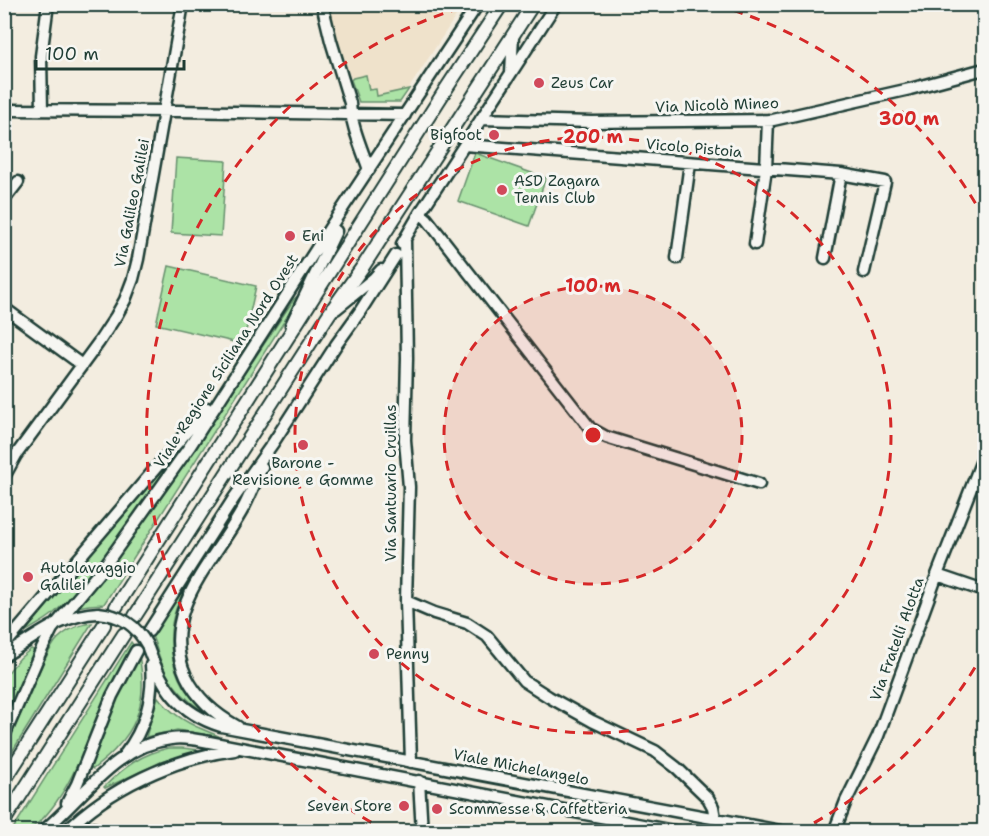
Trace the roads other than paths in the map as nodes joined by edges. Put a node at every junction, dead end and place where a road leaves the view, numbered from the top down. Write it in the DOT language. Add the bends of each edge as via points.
graph roads {
  1 [pos="48,4"];
  2 [pos="183,4"];
  3 [pos="322,4"];
  4 [pos="478,4"];
  5 [pos="502,4"];
  6 [pos="533,4"];
  7 [pos="556,4"];
  8 [pos="513,36"];
  9 [pos="984,69"];
  10 [pos="511,73"];
  11 [pos="4,110"];
  12 [pos="42,110"];
  13 [pos="165,110"];
  14 [pos="351,114"];
  15 [pos="405,115"];
  16 [pos="481,118"];
  17 [pos="768,120"];
  18 [pos="464,145"];
  19 [pos="690,163"];
  20 [pos="765,169"];
  21 [pos="369,170"];
  22 [pos="841,174"];
  23 [pos="18,182"];
  24 [pos="354,192"];
  25 [pos="4,200"];
  26 [pos="420,213"];
  27 [pos="405,239"];
  28 [pos="755,244"];
  29 [pos="396,255"];
  30 [pos="676,258"];
  31 [pos="825,258"];
  32 [pos="864,272"];
  33 [pos="4,308"];
  34 [pos="329,314"];
  35 [pos="261,336"];
  36 [pos="275,359"];
  37 [pos="82,365"];
  38 [pos="273,443"];
  39 [pos="16,455"];
  40 [pos="984,455"];
  41 [pos="4,457"];
  42 [pos="4,477"];
  43 [pos="759,484"];
  44 [pos="937,575"];
  45 [pos="984,591"];
  46 [pos="406,601"];
  47 [pos="116,606"];
  48 [pos="135,616"];
  49 [pos="56,625"];
  50 [pos="104,625"];
  51 [pos="149,631"];
  52 [pos="124,634"];
  53 [pos="23,645"];
  54 [pos="4,646"];
  55 [pos="148,646"];
  56 [pos="136,651"];
  57 [pos="4,656"];
  58 [pos="4,665"];
  59 [pos="249,732"];
  60 [pos="4,736"];
  61 [pos="246,749"];
  62 [pos="121,759"];
  63 [pos="411,762"];
  64 [pos="4,781"];
  65 [pos="419,781"];
  66 [pos="715,818"];
  67 [pos="54,820"];
  68 [pos="4,821"];
  69 [pos="83,826"];
  70 [pos="43,831"];
  71 [pos="65,831"];
  72 [pos="109,831"];
  73 [pos="422,831"];
  74 [pos="679,831"];
  75 [pos="786,831"];
  76 [pos="834,831"];
  1 -- 12 [label="street" via="41,56"];
  2 -- 13 [label="street, Via Galileo Galilei"];
  3 -- 14 [label="street"];
  4 -- 15 [label="street, Viale Regione Siciliana Nord Ovest"];
  5 -- 36 [label="main road"];
  6 -- 8 [label="main road"];
  7 -- 10 [label="street"];
  8 -- 10 [label="street"];
  8 -- 34 [label="main road"];
  9 -- 17 [label="street, Via Nicolò Mineo"];
  10 -- 16 [label="street"];
  11 -- 12 [label="street"];
  12 -- 13 [label="street"];
  13 -- 14 [label="street"];
  13 -- 37 [label="street, Via Galileo Galilei" via="133,279 116,316"];
  14 -- 15 [label="street"];
  14 -- 21 [label="street"];
  15 -- 21 [label="street, Viale Regione Siciliana Nord Ovest"];
  16 -- 17 [label="street, Via Nicolò Mineo" via="592,122"];
  16 -- 18 [label="street"];
  17 -- 20 [label="street"];
  18 -- 19 [label="street, Vicolo Pistoia"];
  18 -- 26 [label="street"];
  19 -- 20 [label="street, Vicolo Pistoia"];
  19 -- 30 [label="street"];
  20 -- 22 [label="street, Vicolo Pistoia"];
  20 -- 28 [label="street"];
  21 -- 24 [label="street, Viale Regione Siciliana Nord Ovest"];
  22 -- 31 [label="street"];
  22 -- 32 [label="street, Vicolo Pistoia" via="885,182"];
  23 -- 25 [label="street"];
  24 -- 35 [label="street, Viale Regione Siciliana Nord Ovest"];
  24 -- 36 [label="street"];
  26 -- 27 [label="street"];
  26 -- 43 [label="street" via="590,428 606,437"];
  27 -- 29 [label="street"];
  27 -- 46 [label="street, Via Santuario Cruillas" via="405,440 409,487"];
  29 -- 34 [label="street"];
  29 -- 38 [label="street"];
  33 -- 37 [label="street"];
  34 -- 48 [label="main road"];
  35 -- 49 [label="street, Viale Regione Siciliana Nord Ovest" via="190,446 106,564"];
  35 -- 54 [label="street" via="190,429"];
  36 -- 47 [label="main road"];
  37 -- 39 [label="street, Via Galileo Galilei"];
  38 -- 51 [label="street"];
  38 -- 59 [label="street" via="244,506 191,591 178,628 179,655 194,689 215,712"];
  39 -- 41 [label="street"];
  39 -- 42 [label="street, Via Galileo Galilei"];
  40 -- 44 [label="street, Via Fratelli Alotta"];
  44 -- 45 [label="street"];
  44 -- 76 [label="street, Via Fratelli Alotta" via="878,736"];
  46 -- 63 [label="street, Via Santuario Cruillas"];
  46 -- 66 [label="street" via="467,623 487,636 524,681 592,721 655,751 708,798"];
  49 -- 53 [label="street"];
  49 -- 55 [label="street, Viale Michelangelo, bridge" via="73,617 112,615 138,631"];
  49 -- 60 [label="street, Viale Regione Siciliana Nord Ovest"];
  50 -- 64 [label="main road"];
  52 -- 68 [label="main road"];
  53 -- 57 [label="street"];
  53 -- 58 [label="street"];
  55 -- 59 [label="street, Viale Michelangelo" via="165,686 185,708 210,723"];
  55 -- 62 [label="street" via="152,674 148,706 142,727"];
  56 -- 67 [label="street" via="108,705 77,784"];
  59 -- 63 [label="street, Viale Michelangelo"];
  61 -- 62 [label="street" via="172,738 144,746"];
  61 -- 65 [label="street"];
  61 -- 69 [label="street" via="206,756 126,786 103,800"];
  62 -- 67 [label="street"];
  63 -- 66 [label="street, Viale Michelangelo"];
  65 -- 73 [label="street"];
  65 -- 74 [label="street"];
  66 -- 75 [label="street, Viale Michelangelo"];
  67 -- 70 [label="street"];
  69 -- 71 [label="street"];
  69 -- 72 [label="street"];
}
